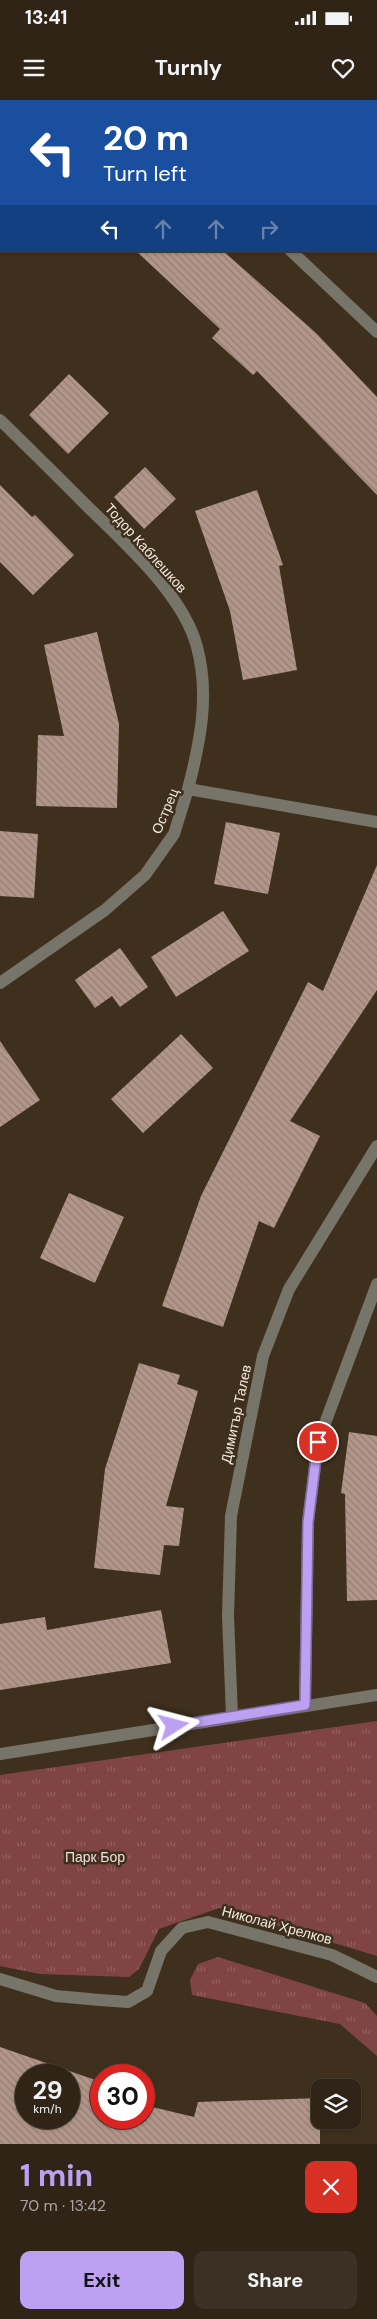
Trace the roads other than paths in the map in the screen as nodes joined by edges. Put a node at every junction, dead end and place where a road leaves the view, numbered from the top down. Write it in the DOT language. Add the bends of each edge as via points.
graph roads {
  1 [pos="292,252"];
  2 [pos="377,332"];
  3 [pos="0,420"];
  4 [pos="188,789"];
  5 [pos="377,822"];
  6 [pos="0,983"];
  7 [pos="377,1146"];
  8 [pos="377,1284"];
  9 [pos="377,1695"];
  10 [pos="305,1705"];
  11 [pos="232,1716"];
  12 [pos="0,1754"];
  13 [pos="377,1977"];
  14 [pos="0,1979"];
  1 -- 2 [label="street"];
  3 -- 4 [label="street, Тодор Каблешков" via="131,550 178,606 197,647 204,698 200,743"];
  4 -- 5 [label="street, Острец"];
  4 -- 6 [label="street, Острец" via="174,834 145,875 106,910"];
  7 -- 11 [label="street, Димитър Талев" via="289,1289 263,1356 231,1516 228,1616"];
  8 -- 10 [label="street" via="318,1442 308,1522"];
  9 -- 10 [label="street"];
  10 -- 11 [label="street"];
  11 -- 12 [label="street"];
  13 -- 14 [label="street, Николай Хрелков" via="332,1955 208,1922 182,1928 161,1951 147,1991 128,2002 56,1996"];
}
